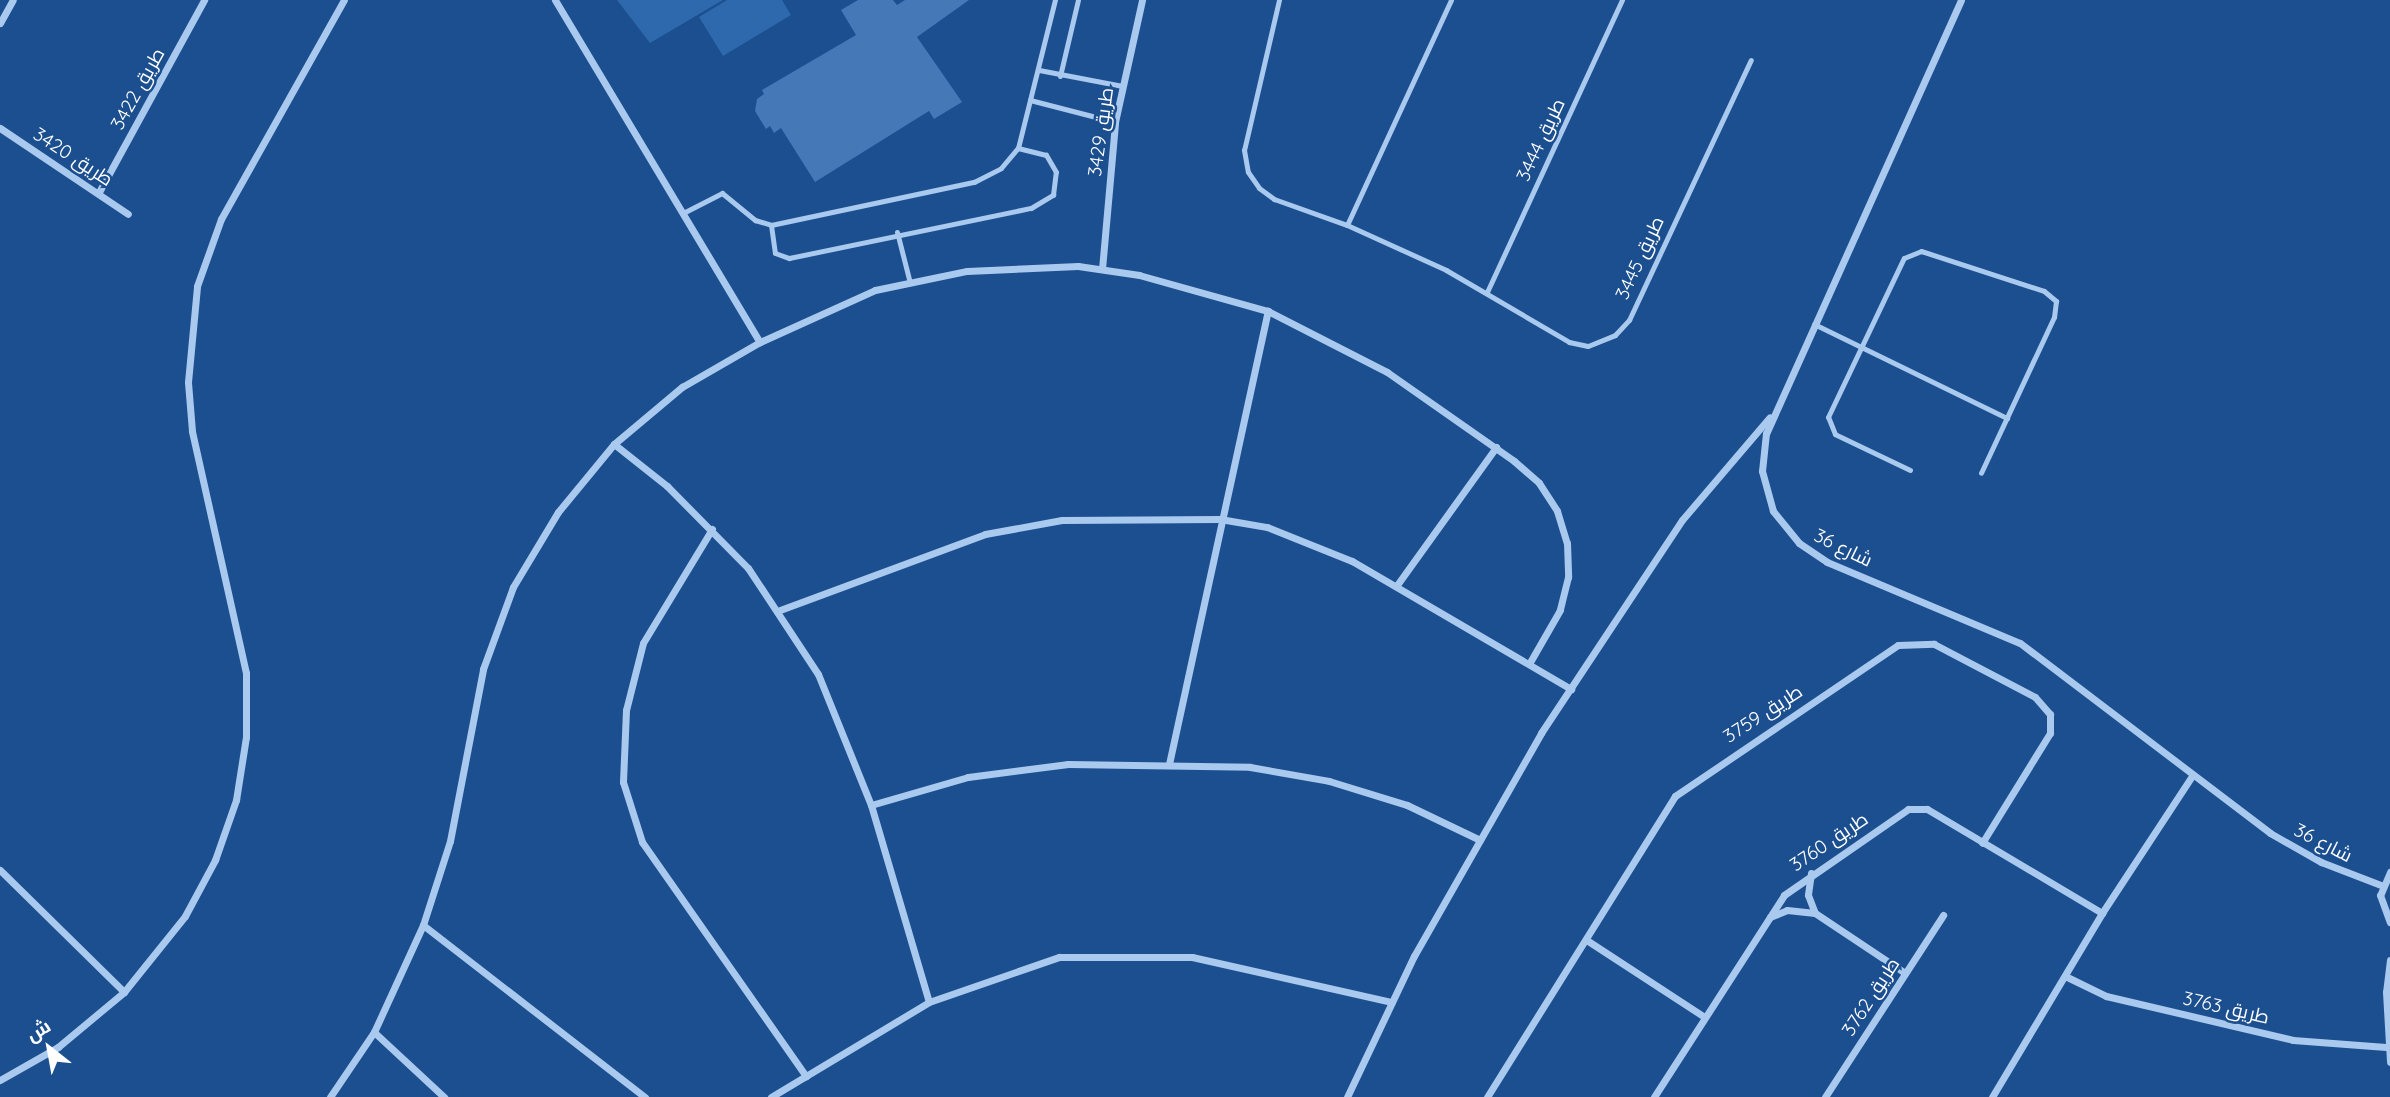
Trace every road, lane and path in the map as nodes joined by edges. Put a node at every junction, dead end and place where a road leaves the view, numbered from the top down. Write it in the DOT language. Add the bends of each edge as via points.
graph roads {
  1 [pos="13,0"];
  2 [pos="204,0"];
  3 [pos="344,0"];
  4 [pos="555,0"];
  5 [pos="1055,0"];
  6 [pos="1079,0"];
  7 [pos="1142,0"];
  8 [pos="1279,0"];
  9 [pos="1451,0"];
  10 [pos="1621,0"];
  11 [pos="1959,1"];
  12 [pos="0,23"];
  13 [pos="1751,60"];
  14 [pos="1039,70"];
  15 [pos="1060,76"];
  16 [pos="1122,86"];
  17 [pos="1030,100"];
  18 [pos="1115,122"];
  19 [pos="0,128"];
  20 [pos="1018,148"];
  21 [pos="99,192"];
  22 [pos="682,212"];
  23 [pos="128,214"];
  24 [pos="771,225"];
  25 [pos="1348,225"];
  26 [pos="897,232"];
  27 [pos="1102,269"];
  28 [pos="911,283"];
  29 [pos="1487,292"];
  30 [pos="1268,311"];
  31 [pos="1814,324"];
  32 [pos="760,342"];
  33 [pos="1861,351"];
  34 [pos="1775,411"];
  35 [pos="2007,418"];
  36 [pos="614,444"];
  37 [pos="1496,447"];
  38 [pos="1909,470"];
  39 [pos="1981,473"];
  40 [pos="1220,519"];
  41 [pos="712,529"];
  42 [pos="1397,585"];
  43 [pos="780,610"];
  44 [pos="1529,663"];
  45 [pos="1571,689"];
  46 [pos="1169,764"];
  47 [pos="2192,776"];
  48 [pos="871,805"];
  49 [pos="1480,840"];
  50 [pos="1982,843"];
  51 [pos="0,870"];
  52 [pos="2390,872"];
  53 [pos="1811,873"];
  54 [pos="2381,885"];
  55 [pos="2102,913"];
  56 [pos="1815,914"];
  57 [pos="1943,915"];
  58 [pos="1769,917"];
  59 [pos="2390,922"];
  60 [pos="423,925"];
  61 [pos="1588,941"];
  62 [pos="2390,960"];
  63 [pos="1905,973"];
  64 [pos="2065,976"];
  65 [pos="124,992"];
  66 [pos="929,1002"];
  67 [pos="1392,1002"];
  68 [pos="1703,1016"];
  69 [pos="374,1032"];
  70 [pos="2386,1047"];
  71 [pos="2390,1062"];
  72 [pos="806,1076"];
  73 [pos="0,1080"];
  74 [pos="330,1097"];
  75 [pos="444,1097"];
  76 [pos="645,1097"];
  77 [pos="771,1097"];
  78 [pos="1347,1097"];
  79 [pos="1487,1097"];
  80 [pos="1654,1097"];
  81 [pos="1825,1097"];
  82 [pos="1993,1097"];
  1 -- 12 [label="street"];
  2 -- 21 [label="street, طريق 3422"];
  3 -- 65 [label="street" via="221,219 197,286 188,382 192,431 211,526 237,611 246,673 246,737 236,800 215,860 185,916"];
  4 -- 22 [label="street"];
  5 -- 14 [label="lane"];
  6 -- 15 [label="lane"];
  7 -- 16 [label="street, طريق 3429"];
  8 -- 25 [label="lane, طريق 3445" via="1244,161 1259,188 1274,199"];
  9 -- 25 [label="lane"];
  10 -- 29 [label="lane, طريق 3444"];
  11 -- 31 [label="street, شارع 36"];
  13 -- 29 [label="lane, طريق 3445" via="1629,320 1615,335 1588,346 1569,342"];
  14 -- 15 [label="lane"];
  14 -- 17 [label="lane"];
  15 -- 16 [label="lane"];
  16 -- 18 [label="street, طريق 3429"];
  17 -- 18 [label="lane"];
  17 -- 20 [label="lane"];
  18 -- 27 [label="street, طريق 3429"];
  19 -- 21 [label="street, طريق 3420"];
  20 -- 24 [label="lane" via="1001,168 974,182"];
  20 -- 26 [label="lane" via="1037,151 1053,164 1057,188 1044,202"];
  21 -- 23 [label="street, طريق 3420"];
  22 -- 24 [label="lane" via="722,193 755,220"];
  22 -- 32 [label="street"];
  24 -- 26 [label="lane" via="775,254 789,258"];
  25 -- 29 [label="lane, طريق 3445"];
  26 -- 28 [label="lane"];
  27 -- 28 [label="street" via="967,271"];
  27 -- 30 [label="street"];
  28 -- 32 [label="street" via="875,290"];
  30 -- 37 [label="street" via="1387,372"];
  30 -- 40 [label="street"];
  31 -- 33 [label="lane"];
  31 -- 34 [label="street, شارع 36"];
  32 -- 36 [label="street" via="682,387"];
  33 -- 35 [label="lane"];
  33 -- 35 [label="lane" via="1900,266 1912,252 1930,253 2051,294 2057,309"];
  33 -- 38 [label="lane" via="1828,417 1830,426"];
  34 -- 45 [label="street" via="1682,520"];
  34 -- 47 [label="street, شارع 36" via="1763,449 1763,485 1779,523 1799,543 1827,562 2020,643"];
  35 -- 39 [label="lane"];
  36 -- 41 [label="street"];
  36 -- 60 [label="street" via="558,512 513,587 483,669 450,841"];
  37 -- 42 [label="street"];
  37 -- 44 [label="street" via="1539,483 1557,511 1567,543 1568,577 1560,610"];
  40 -- 42 [label="street" via="1306,540"];
  40 -- 43 [label="street" via="1062,520 985,534"];
  40 -- 46 [label="street"];
  41 -- 43 [label="street"];
  41 -- 72 [label="street" via="643,643 626,710 623,782 642,842"];
  42 -- 44 [label="street"];
  43 -- 48 [label="street" via="823,685"];
  44 -- 45 [label="street"];
  45 -- 49 [label="street"];
  46 -- 48 [label="street" via="1068,764 1005,772"];
  46 -- 49 [label="street" via="1250,767 1329,781 1407,805"];
  47 -- 54 [label="street, شارع 36" via="2299,850"];
  47 -- 55 [label="street"];
  48 -- 66 [label="street"];
  49 -- 67 [label="street"];
  50 -- 53 [label="street, طريق 3760" via="1916,807"];
  50 -- 55 [label="street, طريق 3760"];
  50 -- 61 [label="street, طريق 3759" via="2050,733 2050,714 2035,697 1942,648 1908,642 1683,788"];
  51 -- 65 [label="street"];
  52 -- 54 [label="street"];
  53 -- 56 [label="street" via="1808,895"];
  53 -- 58 [label="street, طريق 3760" via="1792,886"];
  54 -- 59 [label="street" via="2381,906"];
  55 -- 64 [label="street"];
  56 -- 58 [label="street" via="1787,910"];
  56 -- 63 [label="street"];
  57 -- 63 [label="street, طريق 3762"];
  58 -- 68 [label="street, طريق 3760"];
  60 -- 69 [label="street"];
  60 -- 76 [label="street"];
  61 -- 68 [label="street"];
  61 -- 79 [label="street, طريق 3759"];
  62 -- 70 [label="street"];
  63 -- 81 [label="street, طريق 3762"];
  64 -- 70 [label="street, طريق 3763" via="2106,996 2293,1040"];
  64 -- 82 [label="street"];
  65 -- 73 [label="street" via="58,1047"];
  66 -- 67 [label="street" via="1059,957 1192,957"];
  66 -- 72 [label="street"];
  67 -- 78 [label="street"];
  68 -- 80 [label="street, طريق 3760"];
  69 -- 74 [label="street"];
  69 -- 75 [label="street"];
  70 -- 71 [label="street"];
  72 -- 77 [label="street"];
}
